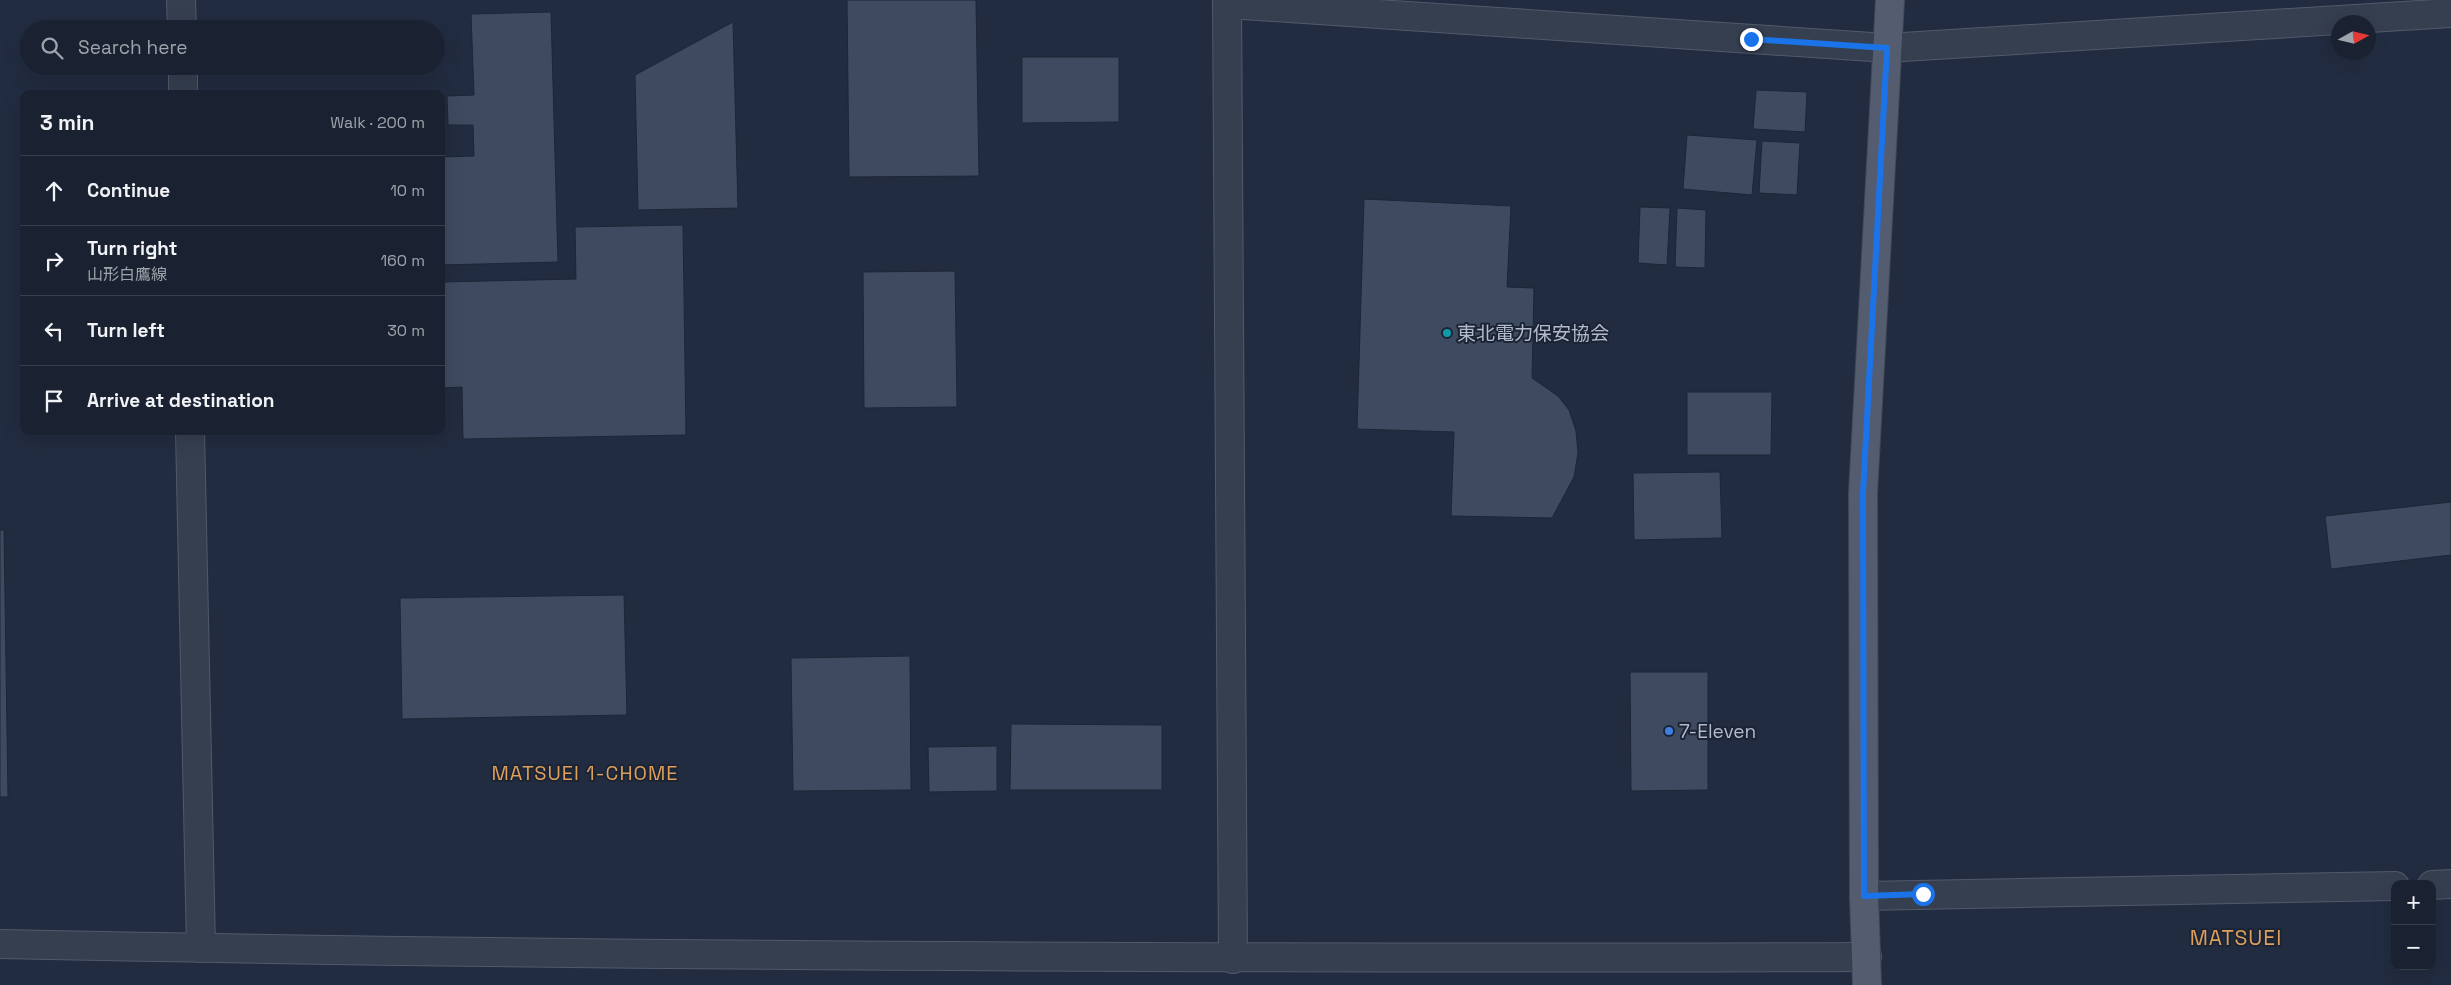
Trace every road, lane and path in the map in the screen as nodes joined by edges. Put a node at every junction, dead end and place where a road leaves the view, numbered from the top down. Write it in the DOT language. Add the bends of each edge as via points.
graph roads {
  1 [pos="181,0"];
  2 [pos="1890,0"];
  3 [pos="1228,2"];
  4 [pos="2451,13"];
  5 [pos="182,20"];
  6 [pos="1887,48"];
  7 [pos="182,75"];
  8 [pos="183,90"];
  9 [pos="190,435"];
  10 [pos="2451,884"];
  11 [pos="2436,885"];
  12 [pos="2391,886"];
  13 [pos="1864,896"];
  14 [pos="0,944"];
  15 [pos="201,948"];
  16 [pos="1867,957"];
  17 [pos="1233,959"];
  18 [pos="1867,985"];
  1 -- 5 [label="street"];
  2 -- 6 [label="main road"];
  3 -- 6 [label="street"];
  3 -- 17 [label="street"];
  4 -- 6 [label="street"];
  6 -- 13 [label="main road" via="1863,493"];
  7 -- 8 [label="street"];
  9 -- 15 [label="street"];
  10 -- 11 [label="street"];
  12 -- 13 [label="street"];
  13 -- 16 [label="main road"];
  14 -- 15 [label="street"];
  15 -- 17 [label="street"];
  16 -- 17 [label="street"];
  16 -- 18 [label="main road"];
}
